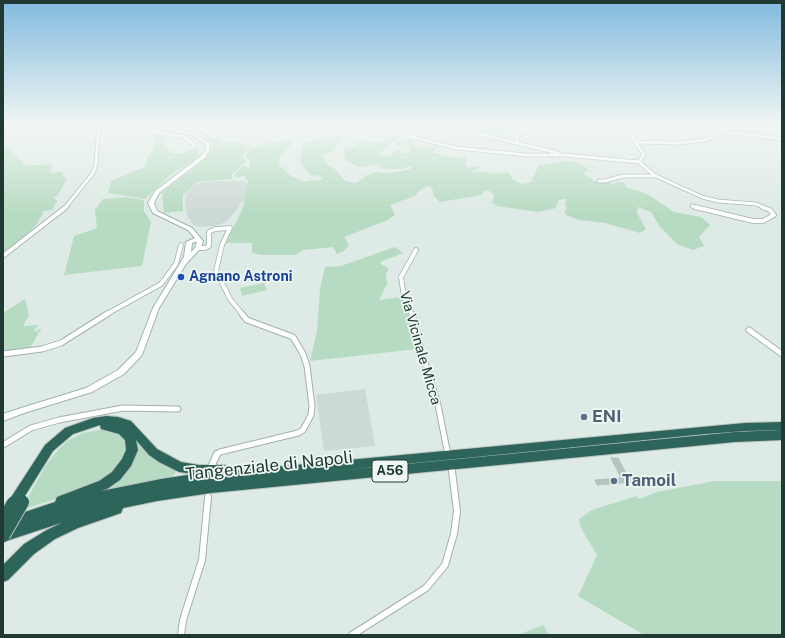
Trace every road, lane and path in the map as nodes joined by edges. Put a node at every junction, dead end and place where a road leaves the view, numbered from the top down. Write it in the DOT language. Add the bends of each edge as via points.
graph roads {
  1 [pos="97,155"];
  2 [pos="204,155"];
  3 [pos="522,155"];
  4 [pos="564,155"];
  5 [pos="644,155"];
  6 [pos="639,162"];
  7 [pos="655,176"];
  8 [pos="598,180"];
  9 [pos="692,206"];
  10 [pos="188,228"];
  11 [pos="189,244"];
  12 [pos="198,246"];
  13 [pos="416,250"];
  14 [pos="3,256"];
  15 [pos="184,263"];
  16 [pos="749,330"];
  17 [pos="3,354"];
  18 [pos="782,354"];
  19 [pos="178,409"];
  20 [pos="3,418"];
  21 [pos="782,426"];
  22 [pos="782,435"];
  23 [pos="3,445"];
  24 [pos="447,450"];
  25 [pos="211,466"];
  26 [pos="285,470"];
  27 [pos="452,471"];
  28 [pos="209,493"];
  29 [pos="18,502"];
  30 [pos="3,523"];
  31 [pos="3,535"];
  32 [pos="3,575"];
  33 [pos="181,635"];
  34 [pos="352,635"];
  1 -- 14 [label="street" via="93,173 65,208"];
  2 -- 10 [label="street" via="161,188 152,200 153,210"];
  3 -- 4 [label="street"];
  4 -- 6 [label="street"];
  5 -- 6 [label="street"];
  6 -- 7 [label="street"];
  7 -- 8 [label="street" via="623,176 605,181"];
  7 -- 9 [label="street" via="706,198 756,204 770,210 774,215 765,220 753,221"];
  10 -- 11 [label="street"];
  10 -- 12 [label="street" via="194,232"];
  11 -- 12 [label="street"];
  11 -- 12 [label="street" via="196,240"];
  11 -- 15 [label="street"];
  11 -- 17 [label="street" via="181,245 176,264 161,284 61,343 42,349"];
  12 -- 15 [label="street"];
  12 -- 25 [label="street" via="208,246 207,233 210,230 230,228 216,266 222,285 247,320 293,337 307,366 312,406 308,421 298,433 220,452 215,456"];
  13 -- 24 [label="street, Via Vicinale Micca" via="401,277 402,289 411,310 438,405"];
  15 -- 20 [label="street" via="156,308 139,353 121,372 89,390 21,410"];
  16 -- 18 [label="street"];
  19 -- 23 [label="street" via="123,408 59,420 31,428"];
  21 -- 26 [label="highway, Tangenziale di Napoli / A56" via="705,430"];
  22 -- 28 [label="highway, Tangenziale di Napoli / A56" via="727,438"];
  26 -- 29 [label="highway" via="199,470 179,467 153,452 127,424 106,420 70,431 49,448"];
  26 -- 30 [label="highway, Tangenziale di Napoli / A56" via="161,484"];
  27 -- 34 [label="street" via="456,511 454,534 445,565 426,588"];
  28 -- 31 [label="highway, Tangenziale di Napoli / A56" via="157,495 65,516"];
  28 -- 32 [label="highway" via="109,511 75,523 29,549"];
  28 -- 33 [label="street" via="202,560 183,620"];
  29 -- 30 [label="highway, bridge"];
  29 -- 30 [label="highway" via="48,456 69,437 99,426 110,426 123,430 130,438 132,450 128,462 110,481 87,492 17,515"];
  29 -- 31 [label="highway, bridge"];
}
